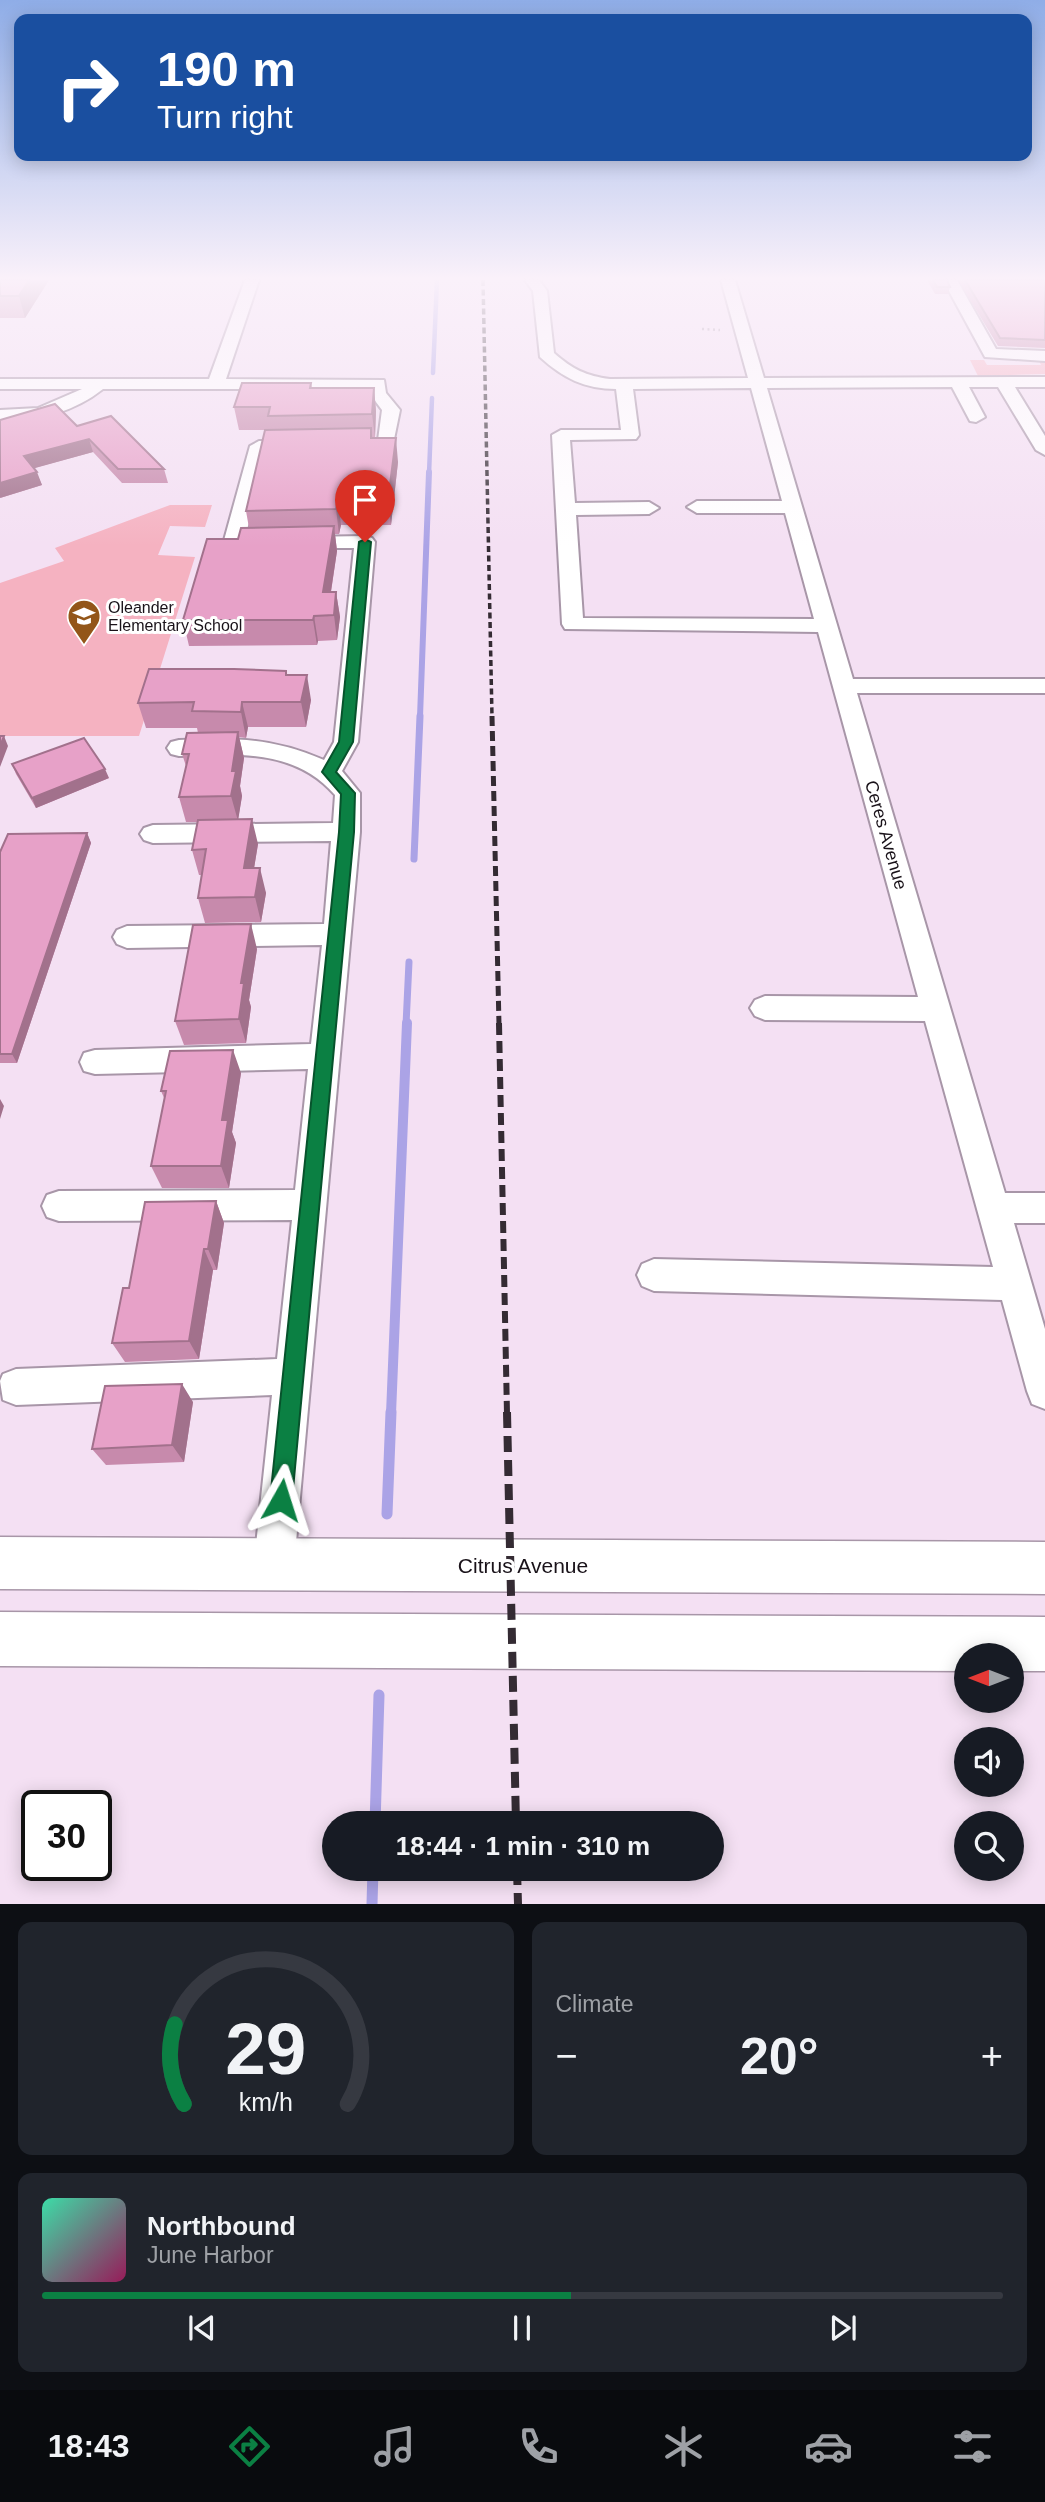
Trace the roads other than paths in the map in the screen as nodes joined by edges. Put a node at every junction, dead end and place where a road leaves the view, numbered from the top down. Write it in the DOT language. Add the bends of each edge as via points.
graph roads {
  1 [pos="221,369"];
  2 [pos="562,369"];
  3 [pos="754,369"];
  4 [pos="1045,382"];
  5 [pos="758,383"];
  6 [pos="958,383"];
  7 [pos="1004,383"];
  8 [pos="0,384"];
  9 [pos="99,384"];
  10 [pos="216,384"];
  11 [pos="624,384"];
  12 [pos="0,415"];
  13 [pos="976,417"];
  14 [pos="1045,450"];
  15 [pos="697,507"];
  16 [pos="793,507"];
  17 [pos="649,508"];
  18 [pos="566,509"];
  19 [pos="827,626"];
  20 [pos="843,686"];
  21 [pos="1045,687"];
  22 [pos="179,748"];
  23 [pos="329,772"];
  24 [pos="347,832"];
  25 [pos="153,834"];
  26 [pos="337,933"];
  27 [pos="127,937"];
  28 [pos="765,1008"];
  29 [pos="936,1009"];
  30 [pos="325,1056"];
  31 [pos="95,1062"];
  32 [pos="311,1205"];
  33 [pos="59,1206"];
  34 [pos="992,1208"];
  35 [pos="1045,1208"];
  36 [pos="654,1275"];
  37 [pos="1014,1284"];
  38 [pos="294,1376"];
  39 [pos="16,1387"];
  40 [pos="1045,1391"];
  41 [pos="0,1563"];
  42 [pos="274,1564"];
  43 [pos="1045,1568"];
  44 [pos="0,1639"];
  45 [pos="1045,1644"];
  1 -- 10 [label="street"];
  2 -- 11 [label="street" via="573,378"];
  3 -- 5 [label="street, Ceres Avenue"];
  4 -- 7 [label="street"];
  5 -- 6 [label="street"];
  5 -- 11 [label="street"];
  5 -- 16 [label="street, Ceres Avenue"];
  6 -- 7 [label="street"];
  6 -- 13 [label="street"];
  7 -- 14 [label="street"];
  8 -- 9 [label="street"];
  9 -- 10 [label="street"];
  9 -- 12 [label="street" via="64,405 13,417"];
  10 -- 23 [label="street" via="378,384 378,394 391,410 386,445 259,446 233,544 365,542 346,742"];
  11 -- 18 [label="street" via="630,435 561,435"];
  15 -- 16 [label="street"];
  16 -- 19 [label="street, Ceres Avenue"];
  17 -- 18 [label="street"];
  18 -- 19 [label="street" via="573,624"];
  19 -- 20 [label="street, Ceres Avenue"];
  20 -- 21 [label="street"];
  20 -- 29 [label="street, Ceres Avenue"];
  22 -- 23 [label="street" via="245,746 286,753"];
  23 -- 24 [label="street" via="348,793"];
  24 -- 25 [label="street"];
  24 -- 26 [label="street"];
  26 -- 27 [label="street"];
  26 -- 30 [label="street"];
  28 -- 29 [label="street"];
  29 -- 34 [label="street, Ceres Avenue"];
  30 -- 31 [label="street"];
  30 -- 32 [label="street"];
  32 -- 33 [label="street"];
  32 -- 38 [label="street"];
  34 -- 35 [label="street"];
  34 -- 37 [label="street, Ceres Avenue"];
  36 -- 37 [label="street"];
  37 -- 40 [label="street, Ceres Avenue"];
  38 -- 39 [label="street"];
  38 -- 42 [label="street"];
  41 -- 42 [label="main road, Citrus Avenue"];
  42 -- 43 [label="main road, Citrus Avenue"];
  44 -- 45 [label="main road"];
}
